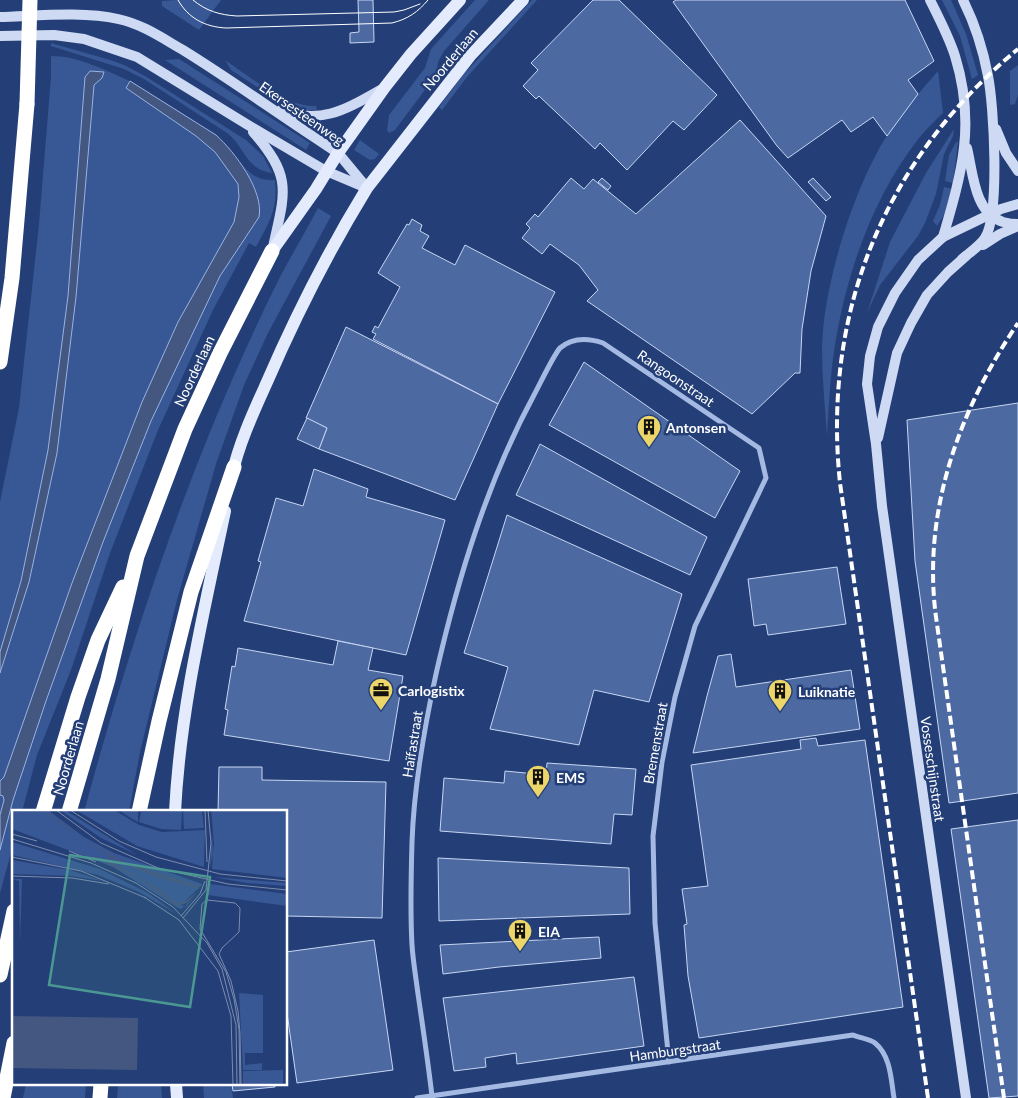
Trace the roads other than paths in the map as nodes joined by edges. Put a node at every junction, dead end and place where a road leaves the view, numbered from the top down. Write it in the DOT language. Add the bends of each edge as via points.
graph roads {
  1 [pos="30,0"];
  2 [pos="460,0"];
  3 [pos="523,0"];
  4 [pos="930,0"];
  5 [pos="963,0"];
  6 [pos="0,17"];
  7 [pos="0,36"];
  8 [pos="385,87"];
  9 [pos="265,103"];
  10 [pos="993,124"];
  11 [pos="248,125"];
  12 [pos="966,142"];
  13 [pos="338,153"];
  14 [pos="326,171"];
  15 [pos="1018,171"];
  16 [pos="367,188"];
  17 [pos="1018,204"];
  18 [pos="991,215"];
  19 [pos="1018,225"];
  20 [pos="943,237"];
  21 [pos="272,251"];
  22 [pos="962,259"];
  23 [pos="576,340"];
  24 [pos="0,362"];
  25 [pos="876,444"];
  26 [pos="759,448"];
  27 [pos="234,467"];
  28 [pos="137,556"];
  29 [pos="44,810"];
  30 [pos="70,810"];
  31 [pos="139,810"];
  32 [pos="174,810"];
  33 [pos="12,920"];
  34 [pos="0,975"];
  35 [pos="12,1054"];
  36 [pos="670,1062"];
  37 [pos="432,1096"];
  38 [pos="3,1098"];
  39 [pos="418,1098"];
  40 [pos="894,1098"];
  41 [pos="966,1098"];
  1 -- 24 [label="highway, bridge" via="26,104 12,278"];
  2 -- 8 [label="main road, Noorderlaan" via="410,54"];
  3 -- 16 [label="main road, Noorderlaan" via="470,56"];
  4 -- 12 [label="street" via="956,58 966,117"];
  5 -- 10 [label="street" via="978,32 988,75"];
  6 -- 9 [label="street, Ekersesteenweg" via="118,18 136,24 201,61"];
  7 -- 11 [label="street" via="54,35 84,39 127,52"];
  8 -- 9 [label="street" via="351,107 323,116 293,114"];
  8 -- 13 [label="main road, Noorderlaan"];
  9 -- 13 [label="street, Ekersesteenweg"];
  10 -- 15 [label="street"];
  10 -- 18 [label="street"];
  11 -- 14 [label="street"];
  11 -- 21 [label="street" via="272,155 282,176 282,202"];
  12 -- 18 [label="street" via="973,180 982,203"];
  12 -- 20 [label="street" via="958,187"];
  13 -- 14 [label="main road, Noorderlaan"];
  13 -- 16 [label="street, Ekersesteenweg"];
  14 -- 16 [label="street"];
  14 -- 21 [label="main road, Noorderlaan"];
  16 -- 27 [label="main road, Noorderlaan" via="295,318"];
  17 -- 18 [label="street, Vosseschijnstraat"];
  18 -- 19 [label="street" via="1001,222"];
  18 -- 20 [label="street, Vosseschijnstraat"];
  18 -- 22 [label="street" via="984,240"];
  19 -- 22 [label="street, Vosseschijnstraat"];
  20 -- 25 [label="street, Vosseschijnstraat" via="918,260 895,293 878,327 870,356 868,384"];
  21 -- 28 [label="highway, Noorderlaan" via="185,429"];
  22 -- 25 [label="street, Vosseschijnstraat" via="927,296 910,323 897,353"];
  23 -- 26 [label="street, Rangoonstraat" via="590,339 603,343"];
  23 -- 37 [label="street, Haïfastraat" via="560,348 548,368 518,425 491,492 464,564 429,709 412,840 412,946"];
  25 -- 41 [label="street, Vosseschijnstraat" via="882,506"];
  26 -- 36 [label="street, Bremenstraat" via="766,478 695,626 675,697 662,762 653,836 655,923"];
  27 -- 31 [label="highway" via="192,592"];
  27 -- 32 [label="main road, Noorderlaan" via="190,683"];
  28 -- 29 [label="highway" via="98,640"];
  28 -- 30 [label="highway, Noorderlaan" via="108,679"];
  33 -- 34 [label="highway"];
  35 -- 38 [label="highway"];
  36 -- 37 [label="street, Hamburgstraat"];
  36 -- 40 [label="street, Hamburgstraat" via="853,1035 875,1042 886,1055"];
  37 -- 39 [label="street, Hamburgstraat"];
}
